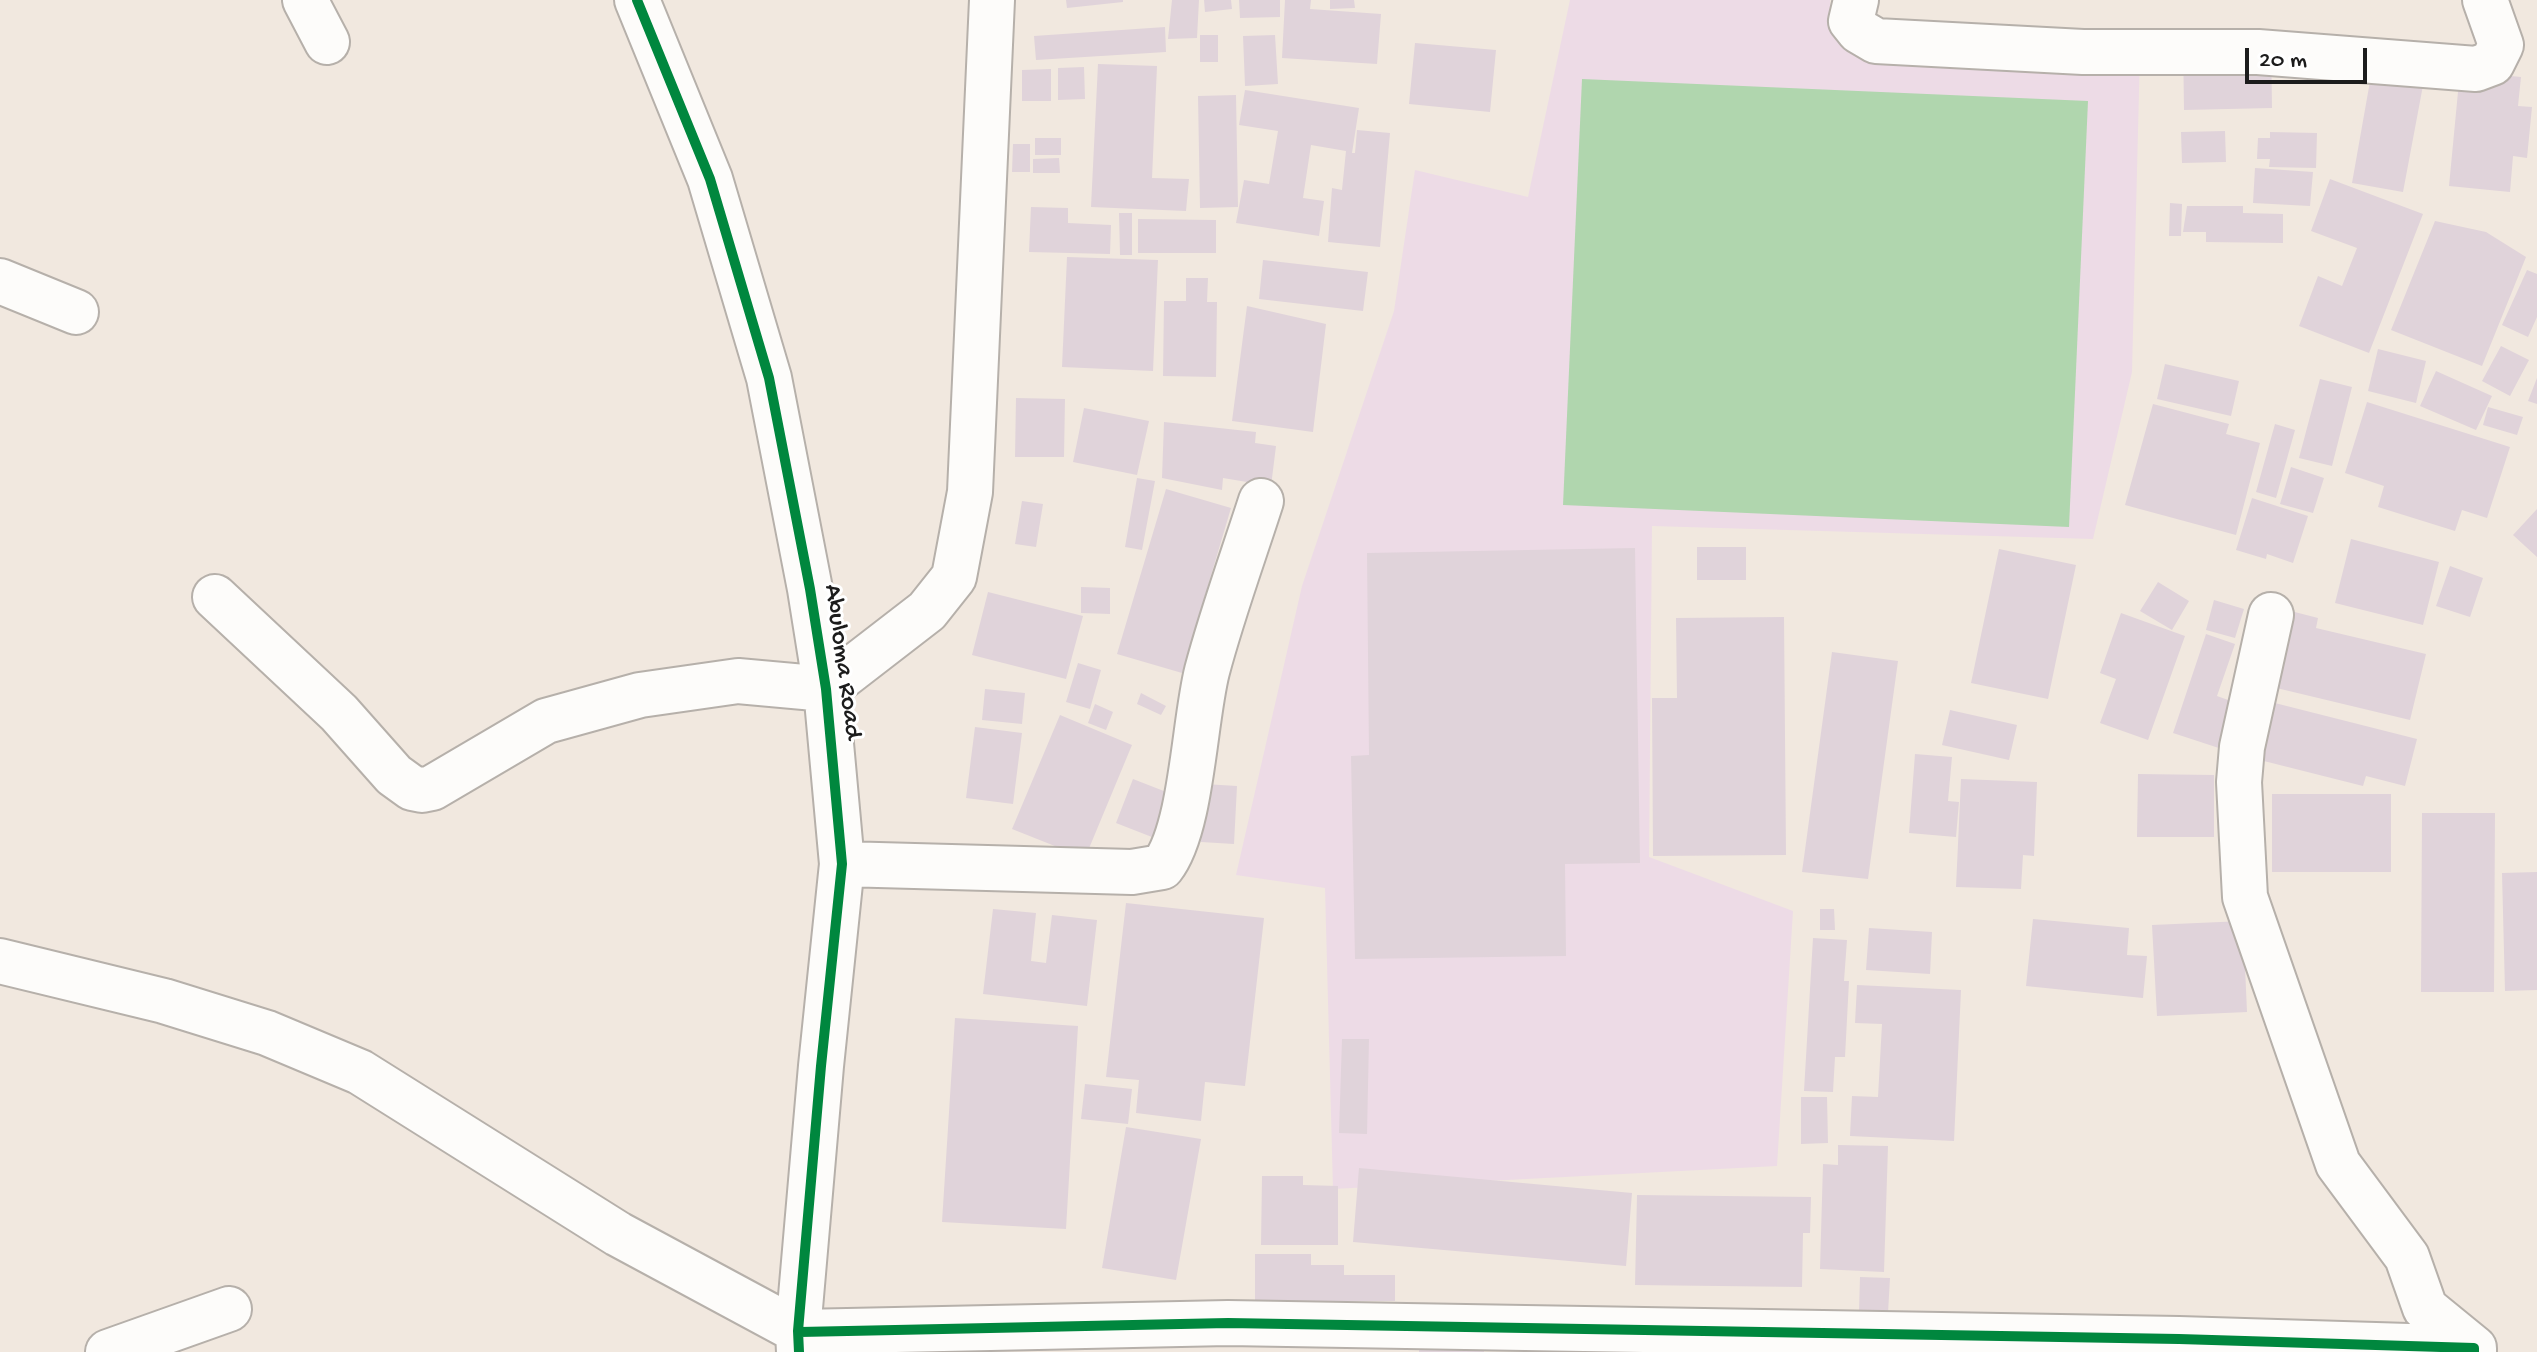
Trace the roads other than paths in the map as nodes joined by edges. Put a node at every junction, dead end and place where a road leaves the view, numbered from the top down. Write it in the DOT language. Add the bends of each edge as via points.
graph roads {
  1 [pos="305,0"];
  2 [pos="637,0"];
  3 [pos="992,0"];
  4 [pos="1856,0"];
  5 [pos="2485,0"];
  6 [pos="327,42"];
  7 [pos="0,281"];
  8 [pos="76,312"];
  9 [pos="1261,501"];
  10 [pos="215,597"];
  11 [pos="2271,615"];
  12 [pos="826,689"];
  13 [pos="842,864"];
  14 [pos="0,961"];
  15 [pos="229,1309"];
  16 [pos="799,1338"];
  17 [pos="1013,1340"];
  18 [pos="1828,1343"];
  19 [pos="2474,1350"];
  20 [pos="108,1352"];
  1 -- 6 [label="street"];
  2 -- 12 [label="street, Abuloma Road" via="710,179 769,378"];
  3 -- 12 [label="street" via="970,492 954,577 927,611"];
  4 -- 5 [label="street" via="1851,21 1876,41 2083,52 2258,52 2476,69 2492,63 2501,45"];
  7 -- 8 [label="street"];
  9 -- 13 [label="street" via="1207,672 1183,809 1172,854 1162,867 1132,872"];
  10 -- 12 [label="street" via="339,713 394,775 422,790 546,721 640,695 738,681"];
  11 -- 19 [label="street" via="2242,747 2245,897 2338,1164 2407,1257 2425,1308"];
  12 -- 13 [label="street, Abuloma Road"];
  13 -- 16 [label="street, Abuloma Road"];
  14 -- 16 [label="street" via="252,1028 360,1072 618,1234"];
  15 -- 20 [label="street"];
  16 -- 17 [label="street"];
  17 -- 18 [label="street" via="1228,1323"];
  18 -- 19 [label="street" via="2163,1339"];
}
